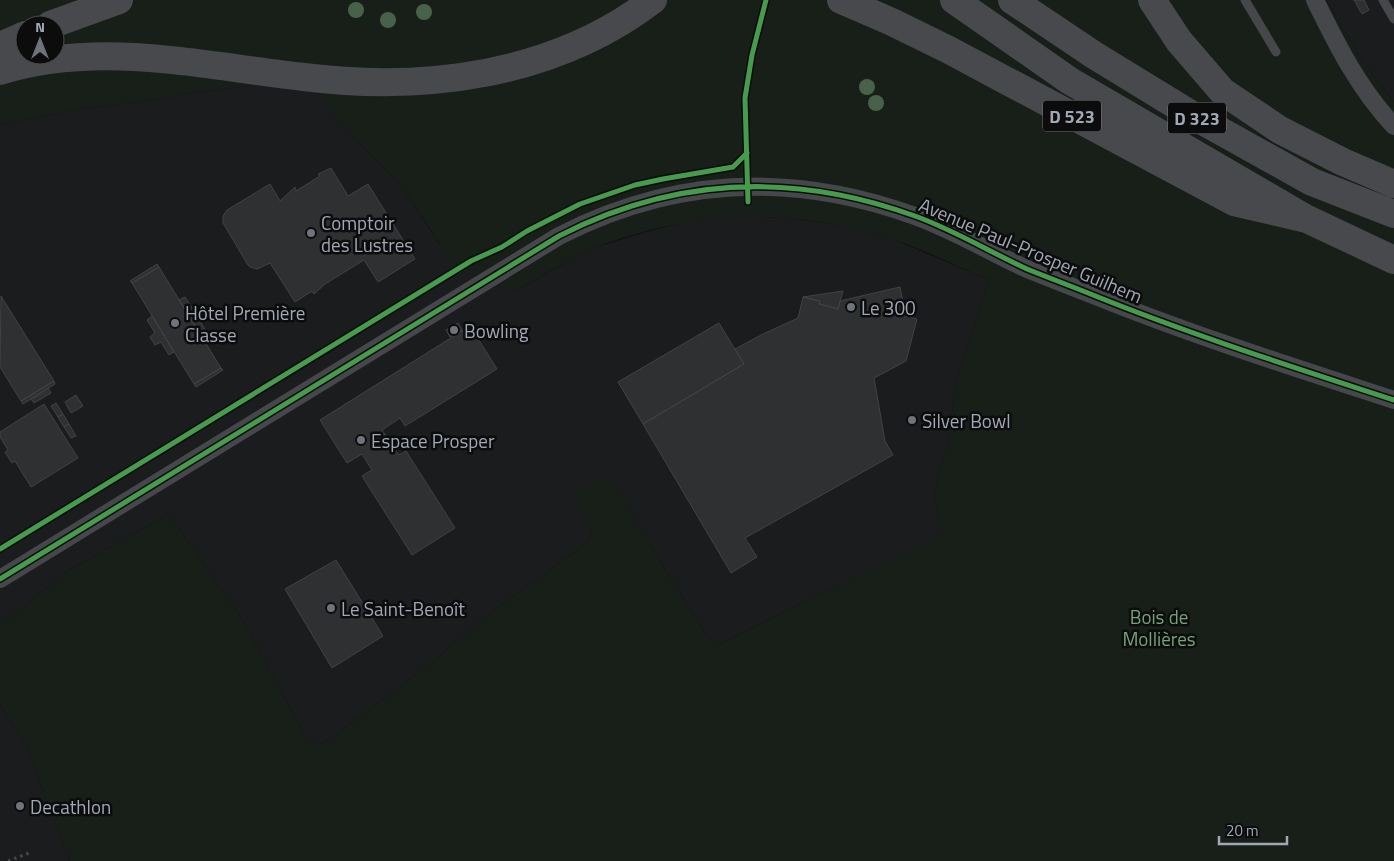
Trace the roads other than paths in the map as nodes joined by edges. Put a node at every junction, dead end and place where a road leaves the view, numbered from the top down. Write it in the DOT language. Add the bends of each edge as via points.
graph roads {
  1 [pos="119,0"];
  2 [pos="653,0"];
  3 [pos="841,0"];
  4 [pos="954,0"];
  5 [pos="1012,0"];
  6 [pos="1152,0"];
  7 [pos="1245,0"];
  8 [pos="1315,0"];
  9 [pos="1383,0"];
  10 [pos="1394,19"];
  11 [pos="65,20"];
  12 [pos="15,39"];
  13 [pos="0,46"];
  14 [pos="1276,52"];
  15 [pos="0,71"];
  16 [pos="1394,126"];
  17 [pos="1394,184"];
  18 [pos="1394,214"];
  19 [pos="1307,220"];
  20 [pos="1394,260"];
  21 [pos="1394,400"];
  22 [pos="0,579"];
  1 -- 11 [label="highway"];
  2 -- 15 [label="highway" via="629,18 574,47 505,69 451,79 402,83 305,78 135,56 62,59"];
  3 -- 19 [label="highway, D 523" via="949,50 1234,202"];
  4 -- 19 [label="highway, D 323" via="1070,81"];
  5 -- 18 [label="highway, D 323" via="1192,115 1312,182"];
  6 -- 17 [label="highway" via="1179,41 1222,91 1280,130"];
  7 -- 14 [label="lane"];
  8 -- 16 [label="street" via="1362,88"];
  9 -- 10 [label="lane"];
  12 -- 13 [label="highway"];
  19 -- 20 [label="highway, D 323"];
  21 -- 22 [label="street, Avenue Paul-Prosper Guilhem" via="1161,322 1027,269 917,217 883,205 845,195 789,188 749,187 686,192 622,208 559,236"];
}
